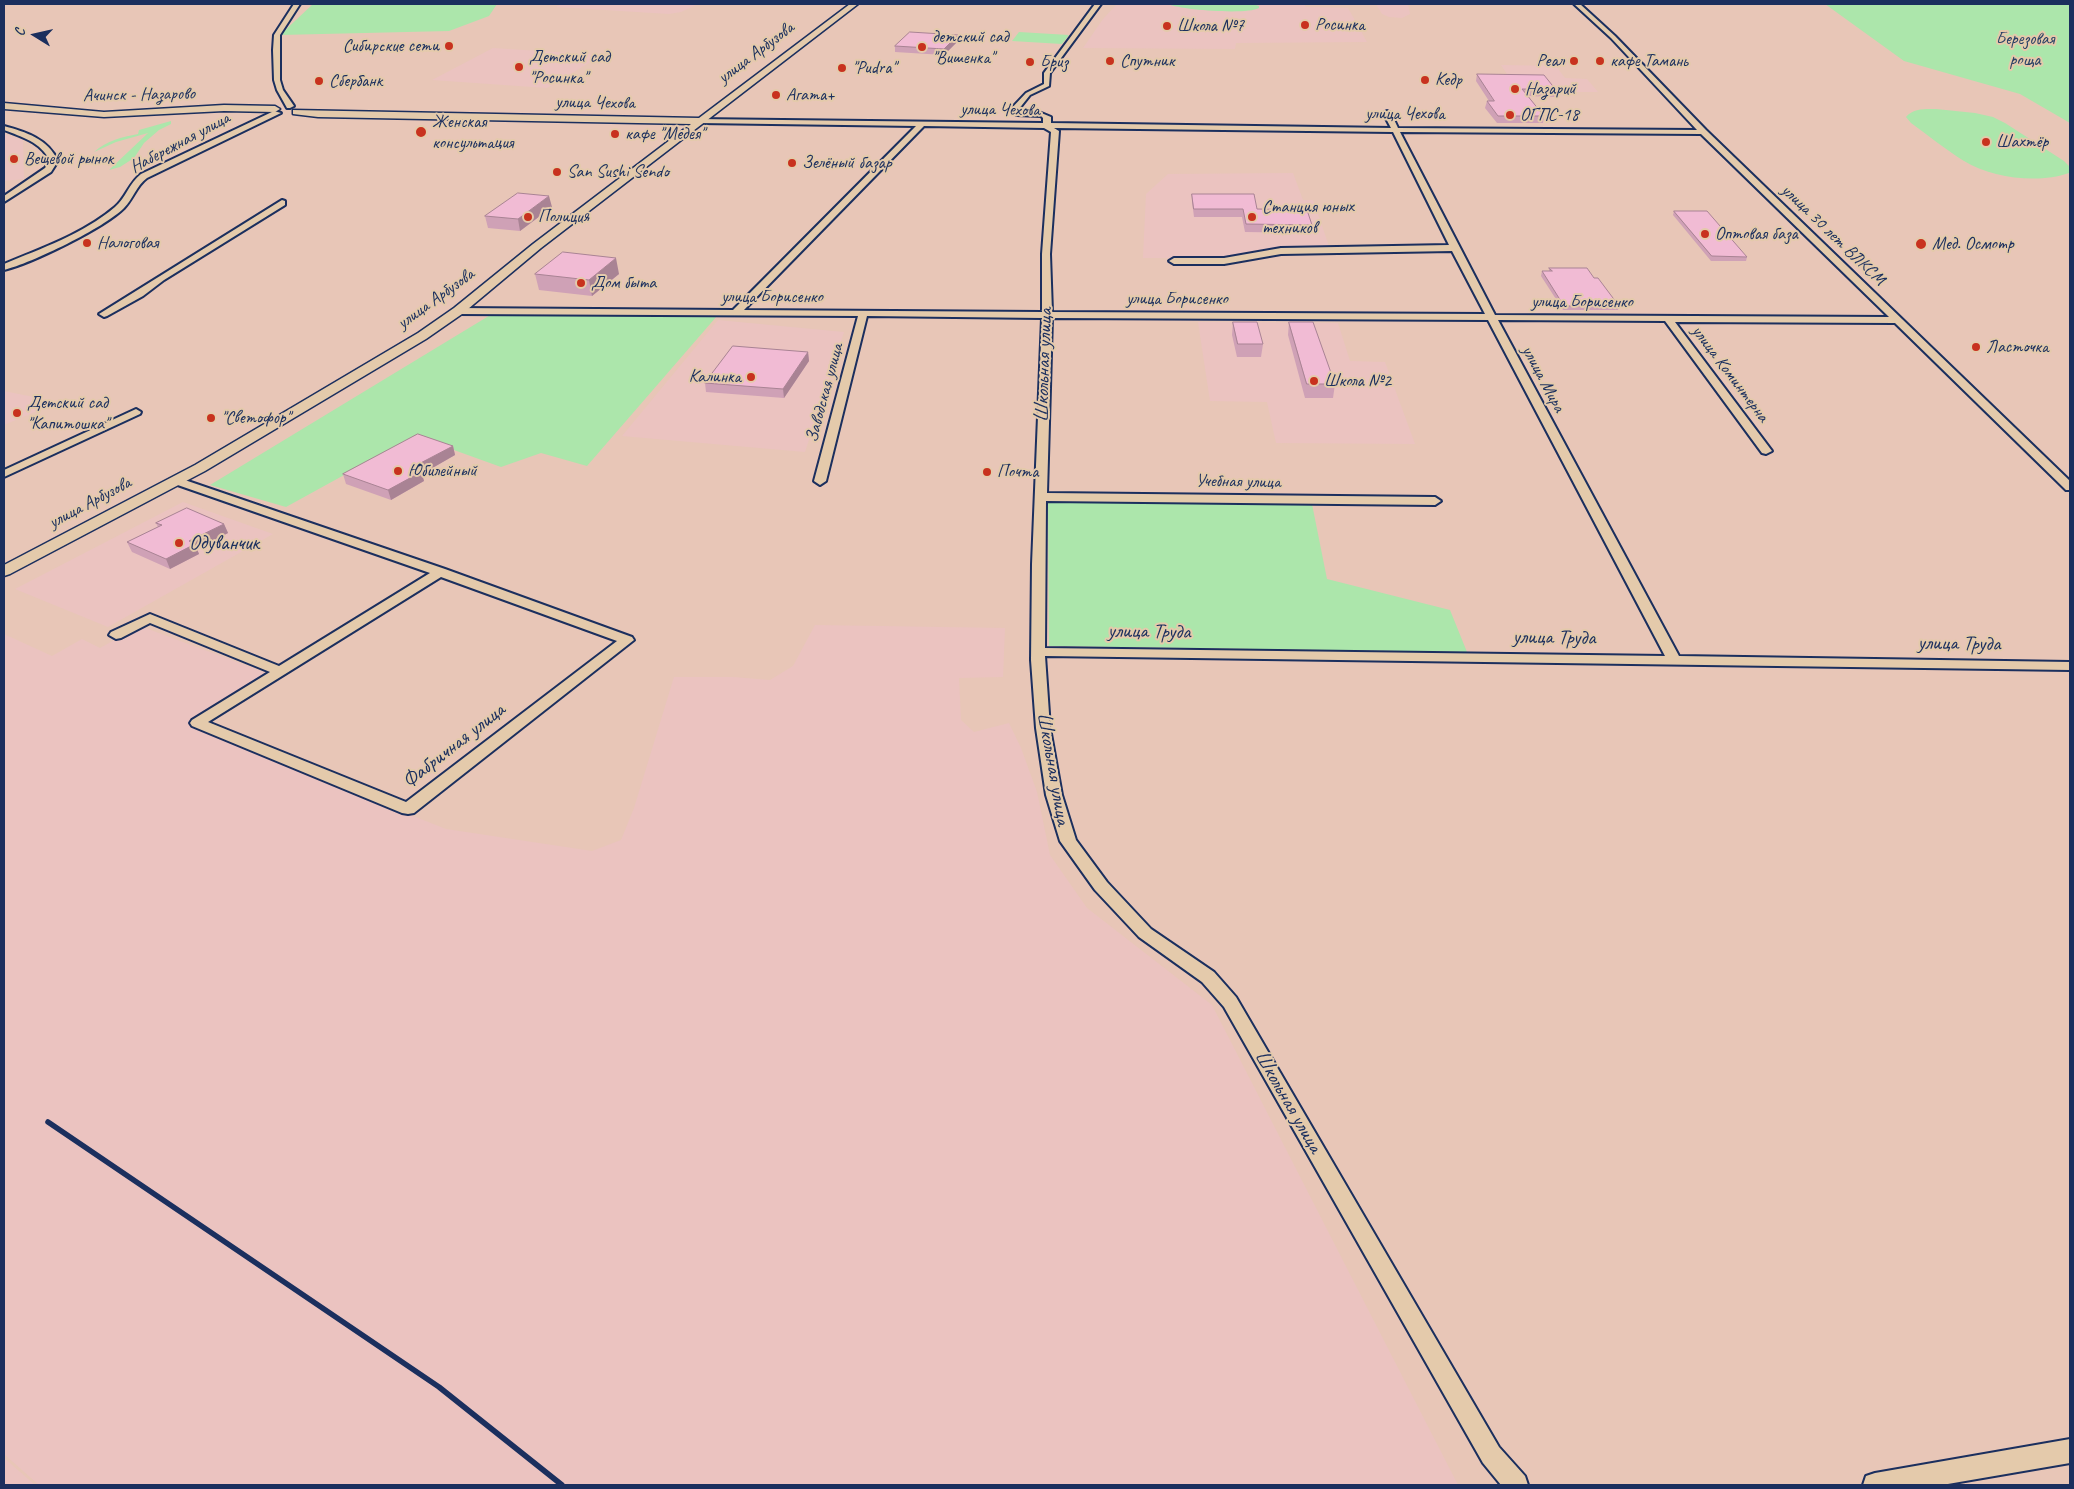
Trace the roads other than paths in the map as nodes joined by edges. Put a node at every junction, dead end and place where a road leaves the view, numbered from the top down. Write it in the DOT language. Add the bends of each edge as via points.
graph roads {
  1 [pos="297,4"];
  2 [pos="854,4"];
  3 [pos="1098,4"];
  4 [pos="1577,4"];
  5 [pos="4,106"];
  6 [pos="293,109"];
  7 [pos="276,111"];
  8 [pos="1387,113"];
  9 [pos="699,122"];
  10 [pos="921,125"];
  11 [pos="1047,127"];
  12 [pos="4,128"];
  13 [pos="1395,130"];
  14 [pos="1704,132"];
  15 [pos="4,200"];
  16 [pos="282,203"];
  17 [pos="1455,248"];
  18 [pos="1174,261"];
  19 [pos="4,267"];
  20 [pos="458,311"];
  21 [pos="735,313"];
  22 [pos="104,314"];
  23 [pos="863,314"];
  24 [pos="1047,315"];
  25 [pos="1490,317"];
  26 [pos="1667,318"];
  27 [pos="1897,320"];
  28 [pos="136,412"];
  29 [pos="1766,451"];
  30 [pos="4,474"];
  31 [pos="176,481"];
  32 [pos="820,481"];
  33 [pos="2070,487"];
  34 [pos="1040,497"];
  35 [pos="1435,501"];
  36 [pos="4,571"];
  37 [pos="440,572"];
  38 [pos="116,635"];
  39 [pos="1038,652"];
  40 [pos="1673,659"];
  41 [pos="2070,666"];
  42 [pos="280,671"];
  43 [pos="2070,1451"];
  44 [pos="1516,1485"];
  45 [pos="1875,1485"];
  1 -- 6 [label="street" via="277,36 276,50 277,80"];
  2 -- 9 [label="street, улица Арбузова"];
  3 -- 11 [label="street" via="1047,73 1047,85 1028,94 1013,111 1043,115 1047,118"];
  4 -- 14 [label="street, улица 30 лет ВЛКСМ"];
  5 -- 7 [label="street, Ачинск - Назарово" via="135,114 254,107"];
  6 -- 7 [label="street"];
  6 -- 9 [label="street, улица Чехова" via="327,115"];
  7 -- 19 [label="street, Набережная улица" via="144,176 131,187 127,201 106,218"];
  8 -- 13 [label="street, улица Мира"];
  9 -- 10 [label="street, улица Чехова"];
  9 -- 20 [label="street, улица Арбузова"];
  10 -- 11 [label="street, улица Чехова"];
  10 -- 21 [label="street"];
  11 -- 13 [label="street, улица Чехова"];
  11 -- 24 [label="street, Школьная улица" via="1055,131 1046,254"];
  12 -- 15 [label="street" via="37,140 52,154 54,161 48,170"];
  13 -- 14 [label="street, улица Чехова"];
  13 -- 17 [label="street, улица Мира"];
  14 -- 27 [label="street, улица 30 лет ВЛКСМ"];
  16 -- 22 [label="street"];
  17 -- 18 [label="street" via="1281,251 1224,262"];
  17 -- 25 [label="street, улица Мира"];
  20 -- 21 [label="street, улица Борисенко"];
  20 -- 31 [label="street, улица Арбузова" via="356,376"];
  21 -- 23 [label="street, улица Борисенко"];
  23 -- 24 [label="street, улица Борисенко"];
  23 -- 32 [label="street, Заводская улица"];
  24 -- 25 [label="street, улица Борисенко"];
  24 -- 34 [label="street, Школьная улица"];
  25 -- 26 [label="street, улица Борисенко"];
  25 -- 40 [label="street, улица Мира"];
  26 -- 27 [label="street, улица Борисенко"];
  26 -- 29 [label="street, улица Коминтерна"];
  27 -- 33 [label="street, улица 30 лет ВЛКСМ"];
  28 -- 30 [label="street"];
  31 -- 36 [label="street, улица Арбузова"];
  31 -- 37 [label="street, Фабричная улица"];
  34 -- 35 [label="street, Учебная улица"];
  34 -- 39 [label="street, Школьная улица"];
  37 -- 42 [label="street, Фабричная улица"];
  37 -- 42 [label="street, Фабричная улица" via="626,640 408,809 197,723"];
  38 -- 42 [label="street" via="150,618"];
  39 -- 40 [label="street, улица Труда"];
  39 -- 44 [label="street, Школьная улица" via="1043,728 1054,794 1068,841 1100,886 1145,933 1208,977 1230,1002 1491,1455"];
  40 -- 41 [label="street, улица Труда"];
  43 -- 45 [label="street"];
}
